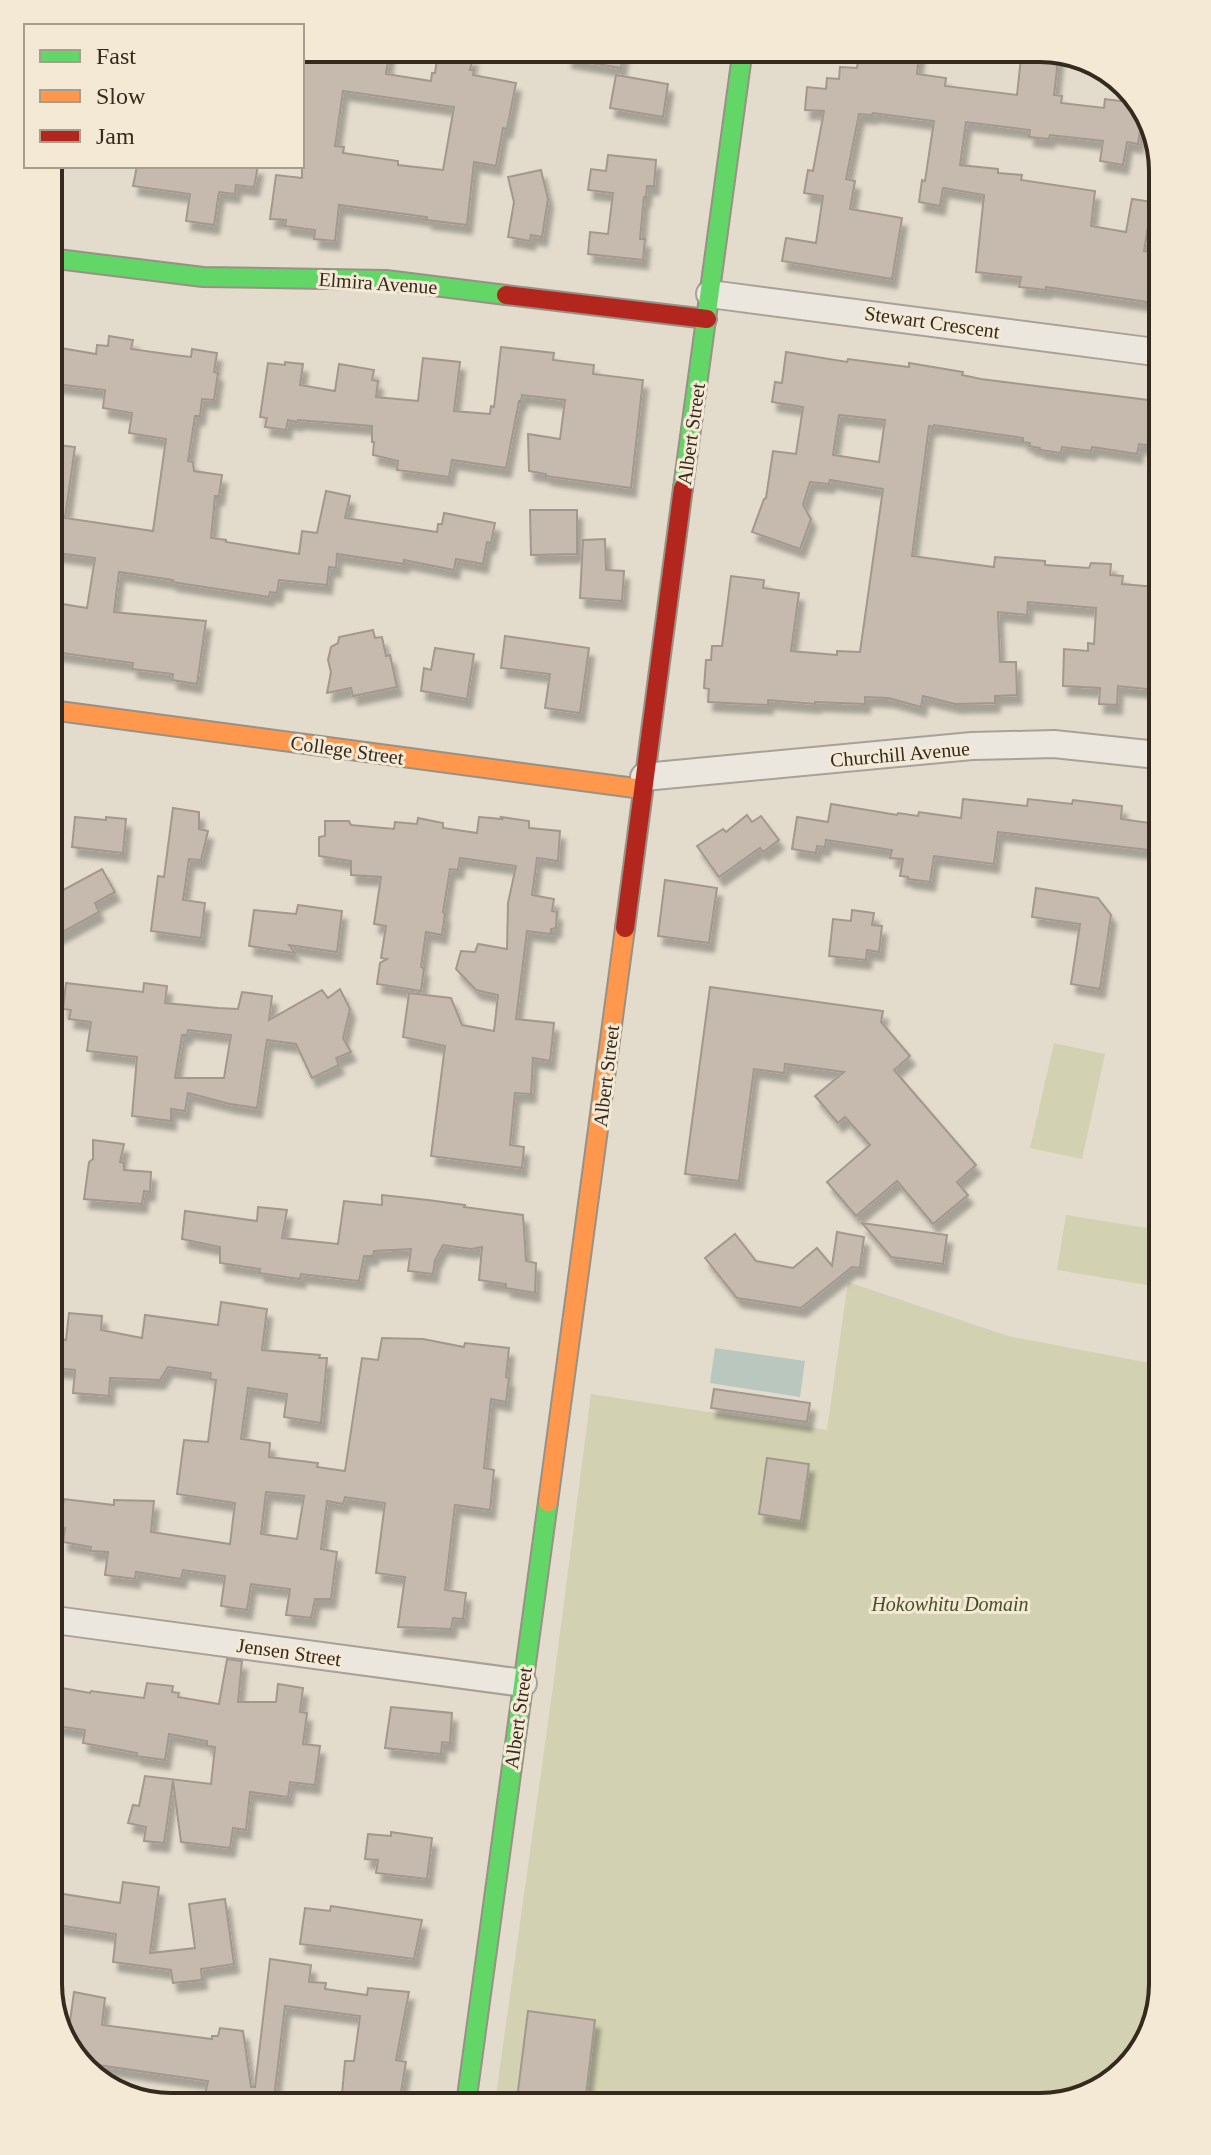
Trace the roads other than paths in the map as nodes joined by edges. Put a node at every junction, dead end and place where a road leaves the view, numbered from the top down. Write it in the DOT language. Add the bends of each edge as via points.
graph roads {
  1 [pos="741,62"];
  2 [pos="62,260"];
  3 [pos="708,306"];
  4 [pos="1149,351"];
  5 [pos="62,711"];
  6 [pos="1149,754"];
  7 [pos="643,783"];
  8 [pos="62,1621"];
  9 [pos="523,1683"];
  10 [pos="467,2093"];
  1 -- 3 [label="main road, Albert Street"];
  2 -- 3 [label="main road, Elmira Avenue" via="203,277 386,280"];
  3 -- 4 [label="street, Stewart Crescent"];
  3 -- 7 [label="main road, Albert Street"];
  5 -- 7 [label="main road, College Street"];
  6 -- 7 [label="street, Churchill Avenue" via="1054,744 972,746"];
  7 -- 9 [label="main road, Albert Street"];
  8 -- 9 [label="street, Jensen Street"];
  9 -- 10 [label="main road, Albert Street"];
}
